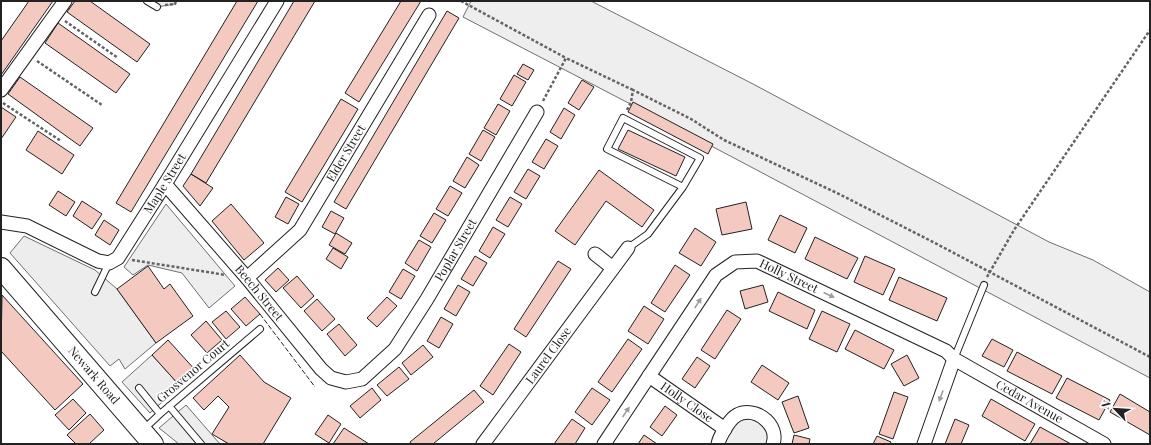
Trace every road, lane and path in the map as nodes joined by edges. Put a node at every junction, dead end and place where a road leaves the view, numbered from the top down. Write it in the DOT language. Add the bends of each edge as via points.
graph roads {
  1 [pos="64,1"];
  2 [pos="147,1"];
  3 [pos="277,1"];
  4 [pos="462,1"];
  5 [pos="157,7"];
  6 [pos="54,14"];
  7 [pos="429,15"];
  8 [pos="1150,30"];
  9 [pos="26,54"];
  10 [pos="118,58"];
  11 [pos="566,58"];
  12 [pos="1,90"];
  13 [pos="633,90"];
  14 [pos="1,102"];
  15 [pos="631,102"];
  16 [pos="102,105"];
  17 [pos="537,112"];
  18 [pos="61,141"];
  19 [pos="165,184"];
  20 [pos="683,186"];
  21 [pos="1,222"];
  22 [pos="628,248"];
  23 [pos="595,254"];
  24 [pos="114,260"];
  25 [pos="1,268"];
  26 [pos="614,268"];
  27 [pos="990,272"];
  28 [pos="247,278"];
  29 [pos="984,285"];
  30 [pos="95,292"];
  31 [pos="260,329"];
  32 [pos="1150,357"];
  33 [pos="954,359"];
  34 [pos="649,376"];
  35 [pos="362,379"];
  36 [pos="139,388"];
  37 [pos="169,406"];
  38 [pos="160,414"];
  39 [pos="725,429"];
  40 [pos="147,438"];
  41 [pos="201,444"];
  42 [pos="483,444"];
  43 [pos="604,444"];
  44 [pos="718,444"];
  45 [pos="773,444"];
  46 [pos="924,444"];
  47 [pos="1104,444"];
  1 -- 6 [label="street"];
  2 -- 5 [label="lane"];
  3 -- 19 [label="street, Maple Street"];
  4 -- 11 [label="path"];
  6 -- 9 [label="street"];
  6 -- 10 [label="path"];
  7 -- 28 [label="street, Elder Street" via="300,230"];
  8 -- 27 [label="path" via="1014,230"];
  9 -- 12 [label="street"];
  9 -- 16 [label="path"];
  11 -- 13 [label="path"];
  11 -- 17 [label="path"];
  13 -- 15 [label="path"];
  13 -- 27 [label="path" via="691,119 724,140 839,194"];
  14 -- 18 [label="path"];
  17 -- 35 [label="street, Poplar Street" via="395,349"];
  19 -- 24 [label="street, Maple Street"];
  19 -- 28 [label="street, Beech Street"];
  20 -- 20 [label="lane" via="607,149 623,118 700,158"];
  20 -- 22 [label="lane" via="648,234"];
  21 -- 24 [label="street" via="27,226 98,261"];
  22 -- 26 [label="street, Laurel Close"];
  23 -- 26 [label="street"];
  24 -- 28 [label="path"];
  24 -- 30 [label="lane"];
  25 -- 40 [label="main road, Newark Road"];
  26 -- 42 [label="street, Laurel Close"];
  27 -- 32 [label="path"];
  28 -- 35 [label="street, Beech Street" via="331,378 346,382"];
  29 -- 33 [label="lane"];
  31 -- 37 [label="lane, Grosvenor Court"];
  34 -- 33 [label="street, Holly Street, one-way" via="716,275 735,262 757,261 946,351"];
  33 -- 46 [label="street, one-way"];
  33 -- 47 [label="street, Cedar Avenue"];
  34 -- 39 [label="street, Holly Close"];
  43 -- 34 [label="street, Holly Street, one-way"];
  36 -- 38 [label="lane"];
  37 -- 38 [label="lane, Grosvenor Court"];
  37 -- 41 [label="lane"];
  38 -- 40 [label="lane, Grosvenor Court"];
  39 -- 44 [label="street, Holly Close"];
  39 -- 45 [label="street, Holly Close" via="732,418 741,413 751,412 771,425 775,439"];
}
